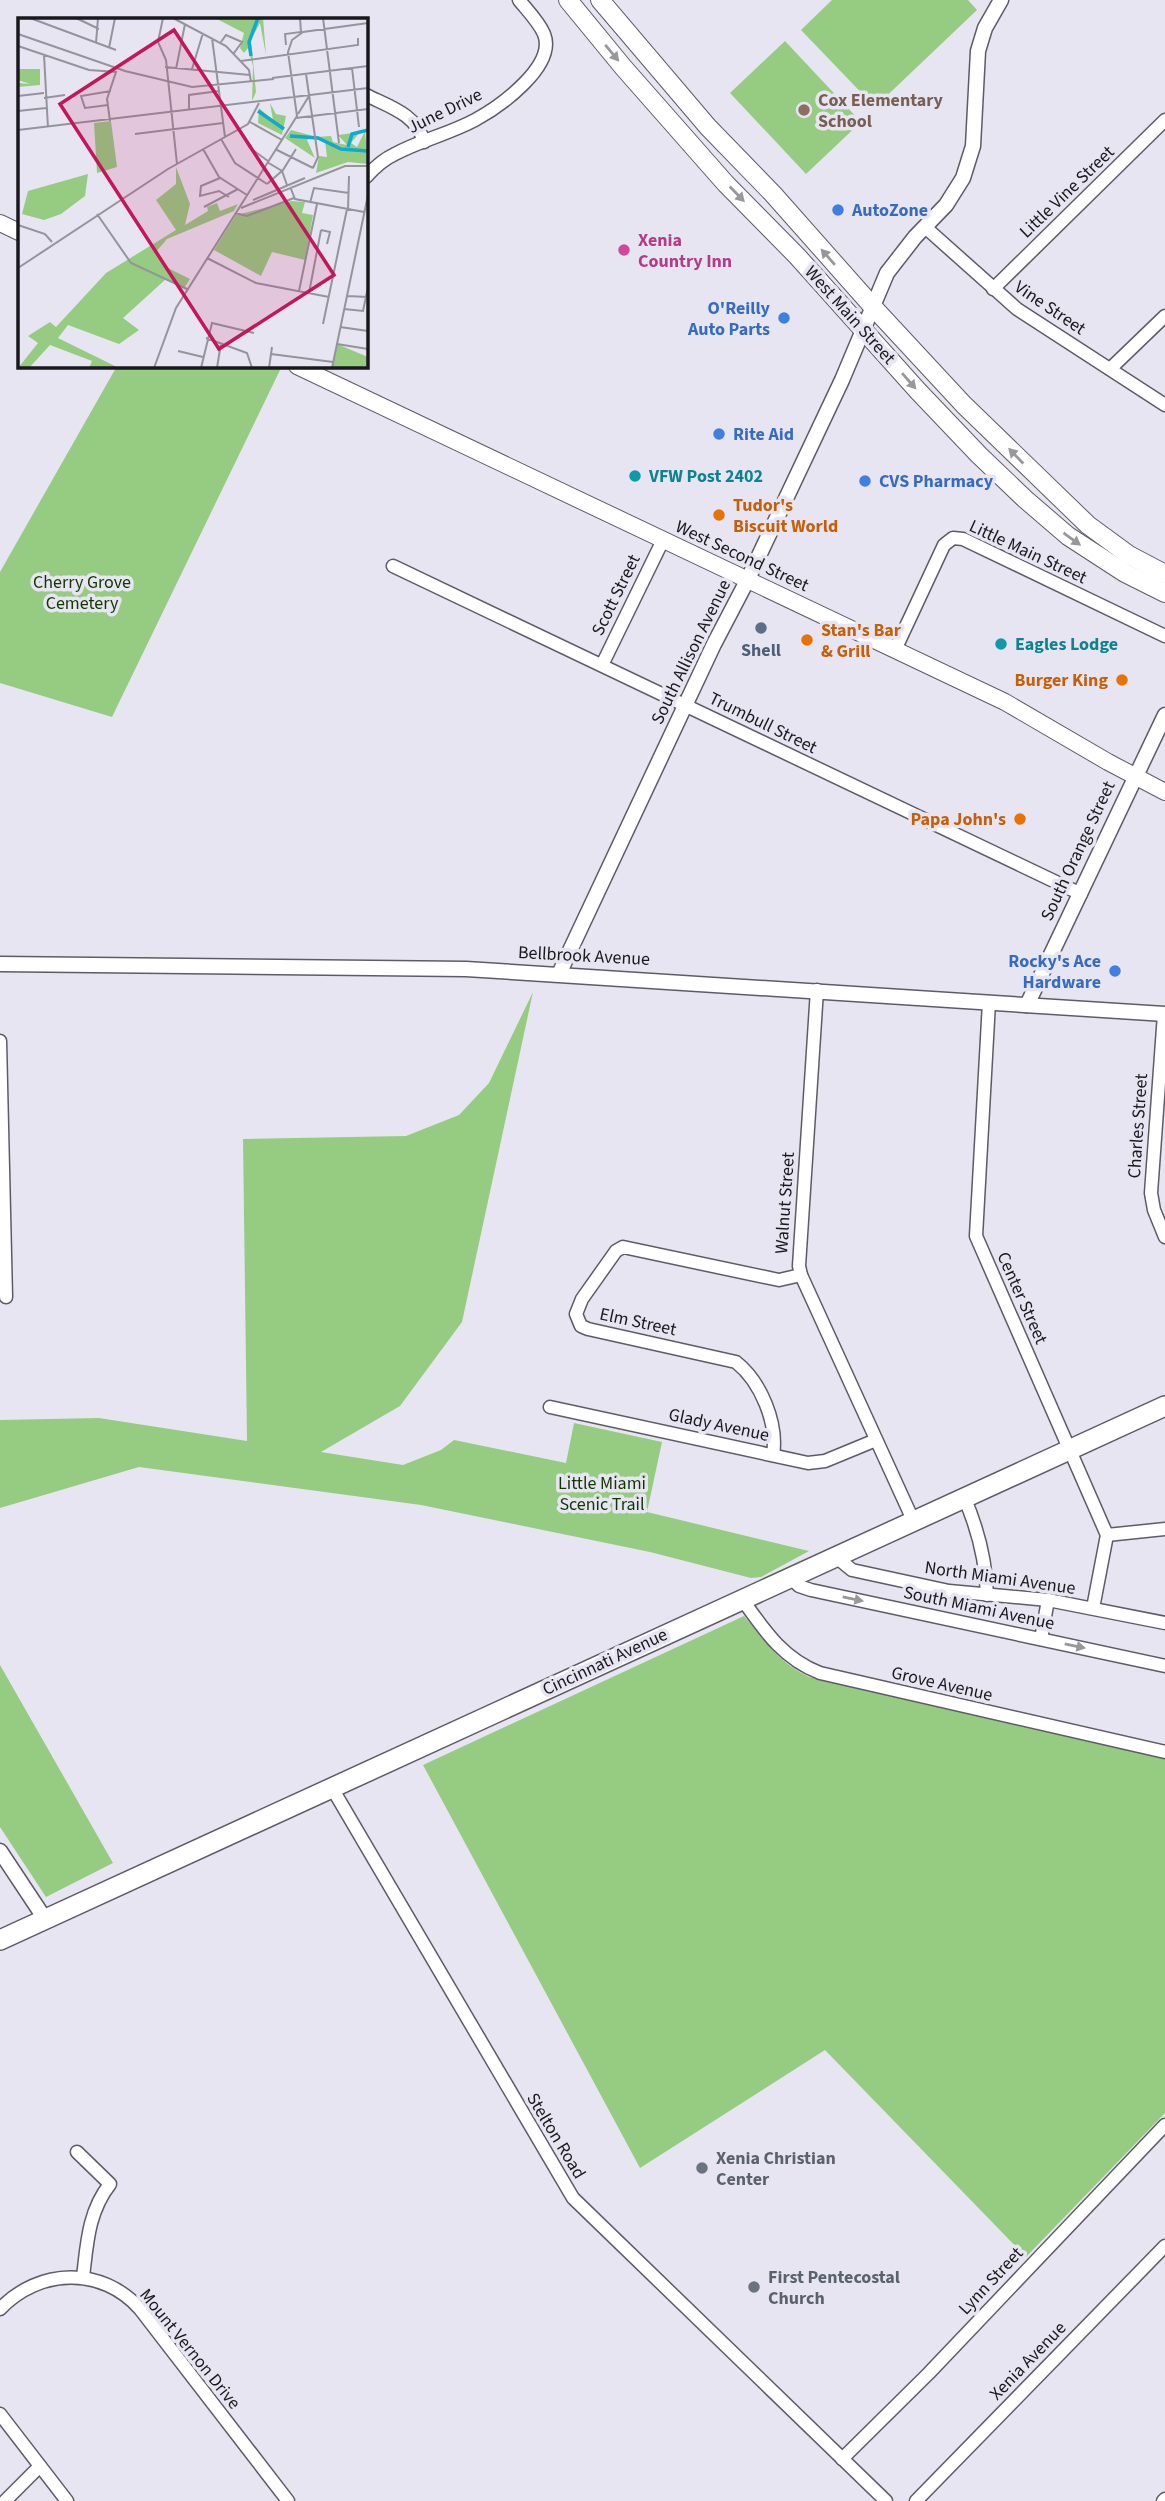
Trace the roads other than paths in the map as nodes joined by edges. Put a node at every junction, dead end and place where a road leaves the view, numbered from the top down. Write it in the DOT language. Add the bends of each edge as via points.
graph roads {
  1 [pos="519,0"];
  2 [pos="568,0"];
  3 [pos="600,0"];
  4 [pos="1001,0"];
  5 [pos="368,96"];
  6 [pos="1165,120"];
  7 [pos="424,142"];
  8 [pos="368,175"];
  9 [pos="0,223"];
  10 [pos="925,226"];
  11 [pos="18,232"];
  12 [pos="993,289"];
  13 [pos="874,308"];
  14 [pos="1165,316"];
  15 [pos="864,330"];
  16 [pos="301,368"];
  17 [pos="1110,369"];
  18 [pos="1165,405"];
  19 [pos="663,540"];
  20 [pos="393,566"];
  21 [pos="1165,574"];
  22 [pos="748,579"];
  23 [pos="1165,593"];
  24 [pos="1165,636"];
  25 [pos="895,650"];
  26 [pos="602,665"];
  27 [pos="685,705"];
  28 [pos="1165,715"];
  29 [pos="1135,776"];
  30 [pos="1165,792"];
  31 [pos="1081,894"];
  32 [pos="0,964"];
  33 [pos="559,974"];
  34 [pos="817,990"];
  35 [pos="989,1002"];
  36 [pos="1027,1005"];
  37 [pos="1164,1014"];
  38 [pos="0,1041"];
  39 [pos="1165,1237"];
  40 [pos="801,1275"];
  41 [pos="6,1297"];
  42 [pos="1165,1406"];
  43 [pos="550,1407"];
  44 [pos="876,1440"];
  45 [pos="1069,1449"];
  46 [pos="773,1455"];
  47 [pos="964,1497"];
  48 [pos="913,1520"];
  49 [pos="1165,1529"];
  50 [pos="1107,1535"];
  51 [pos="835,1556"];
  52 [pos="790,1577"];
  53 [pos="987,1595"];
  54 [pos="742,1599"];
  55 [pos="1048,1601"];
  56 [pos="1093,1608"];
  57 [pos="1165,1623"];
  58 [pos="1041,1639"];
  59 [pos="1165,1665"];
  60 [pos="1165,1752"];
  61 [pos="332,1788"];
  62 [pos="0,1851"];
  63 [pos="45,1919"];
  64 [pos="0,1940"];
  65 [pos="0,1946"];
  66 [pos="1165,2125"];
  67 [pos="77,2152"];
  68 [pos="1165,2246"];
  69 [pos="83,2277"];
  70 [pos="0,2309"];
  71 [pos="0,2414"];
  72 [pos="842,2459"];
  73 [pos="40,2466"];
  74 [pos="5,2501"];
  75 [pos="67,2501"];
  76 [pos="288,2501"];
  77 [pos="886,2501"];
  78 [pos="916,2501"];
  1 -- 7 [label="street, June Drive" via="544,34 546,51 541,63 515,91 477,119"];
  2 -- 15 [label="main road, West Main Street, one-way" via="717,173"];
  13 -- 3 [label="main road, West Main Street, one-way" via="708,127"];
  4 -- 10 [label="street, South Allison Avenue" via="978,51 975,127 968,163 952,197"];
  5 -- 7 [label="street" via="411,119"];
  6 -- 12 [label="street, Little Vine Street"];
  7 -- 8 [label="street, June Drive" via="396,153"];
  9 -- 11 [label="main road"];
  10 -- 12 [label="street, Vine Street"];
  10 -- 13 [label="street, South Allison Avenue" via="893,263"];
  12 -- 17 [label="street, Vine Street"];
  13 -- 15 [label="street, South Allison Avenue"];
  21 -- 13 [label="main road, West Main Street, one-way" via="1129,555 1075,514"];
  14 -- 17 [label="street"];
  15 -- 22 [label="street, South Allison Avenue"];
  15 -- 23 [label="main road, West Main Street, one-way" via="979,455 1044,516 1091,552"];
  16 -- 19 [label="main road, West Second Street"];
  17 -- 18 [label="street, Vine Street"];
  19 -- 22 [label="main road, West Second Street"];
  19 -- 26 [label="street, Scott Street"];
  20 -- 26 [label="street, Trumbull Street"];
  22 -- 25 [label="main road, West Second Street"];
  22 -- 27 [label="street, South Allison Avenue"];
  24 -- 25 [label="street, Little Main Street" via="953,538 944,545"];
  25 -- 29 [label="main road, West Second Street" via="1009,704"];
  26 -- 27 [label="street, Trumbull Street"];
  27 -- 31 [label="street, Trumbull Street"];
  27 -- 33 [label="street, South Allison Avenue"];
  28 -- 29 [label="street, South Orange Street"];
  29 -- 30 [label="main road, West Second Street"];
  29 -- 31 [label="street, South Orange Street"];
  31 -- 36 [label="street, South Orange Street"];
  32 -- 33 [label="street, Bellbrook Avenue"];
  33 -- 34 [label="street, Bellbrook Avenue"];
  34 -- 35 [label="street, Bellbrook Avenue"];
  34 -- 40 [label="street, Walnut Street" via="798,1259"];
  35 -- 36 [label="street, Bellbrook Avenue"];
  35 -- 45 [label="street, Center Street" via="976,1236"];
  36 -- 37 [label="street, Bellbrook Avenue"];
  37 -- 39 [label="street, Charles Street" via="1151,1193"];
  38 -- 41 [label="street"];
  40 -- 44 [label="street, Walnut Street"];
  40 -- 46 [label="street, Elm Street" via="779,1280 623,1247 588,1290 576,1314 581,1326 588,1329 736,1362 751,1376 767,1409 775,1436"];
  42 -- 45 [label="highway, Cincinnati Avenue"];
  43 -- 46 [label="street, Glady Avenue"];
  44 -- 46 [label="street, Glady Avenue" via="818,1463"];
  44 -- 48 [label="street, Walnut Street"];
  45 -- 47 [label="highway, Cincinnati Avenue"];
  45 -- 50 [label="street, Center Street"];
  47 -- 48 [label="highway, Cincinnati Avenue"];
  47 -- 53 [label="street" via="978,1530"];
  48 -- 51 [label="highway, Cincinnati Avenue"];
  49 -- 50 [label="street"];
  50 -- 56 [label="street"];
  51 -- 52 [label="highway, Cincinnati Avenue"];
  51 -- 53 [label="street, North Miami Avenue" via="852,1570"];
  52 -- 54 [label="highway, Cincinnati Avenue"];
  52 -- 58 [label="street, South Miami Avenue, one-way" via="811,1590"];
  53 -- 55 [label="street, North Miami Avenue"];
  54 -- 60 [label="street, Grove Avenue" via="780,1649 820,1674"];
  54 -- 61 [label="highway, Cincinnati Avenue"];
  55 -- 56 [label="street, North Miami Avenue"];
  55 -- 58 [label="street"];
  56 -- 57 [label="street, North Miami Avenue"];
  58 -- 59 [label="street, South Miami Avenue, one-way"];
  61 -- 63 [label="highway, Cincinnati Avenue"];
  61 -- 72 [label="street, Stelton Road" via="573,2198"];
  62 -- 63 [label="street"];
  63 -- 64 [label="highway, Cincinnati Avenue"];
  63 -- 65 [label="highway, Cincinnati Avenue"];
  66 -- 72 [label="street, Lynn Street"];
  67 -- 69 [label="street" via="110,2184 93,2213"];
  68 -- 78 [label="street, Xenia Avenue"];
  69 -- 70 [label="street, Mount Vernon Drive" via="42,2281"];
  69 -- 76 [label="street, Mount Vernon Drive" via="111,2286 134,2303"];
  71 -- 73 [label="street"];
  72 -- 77 [label="street, Stelton Road"];
  73 -- 74 [label="street"];
  73 -- 75 [label="street"];
}
